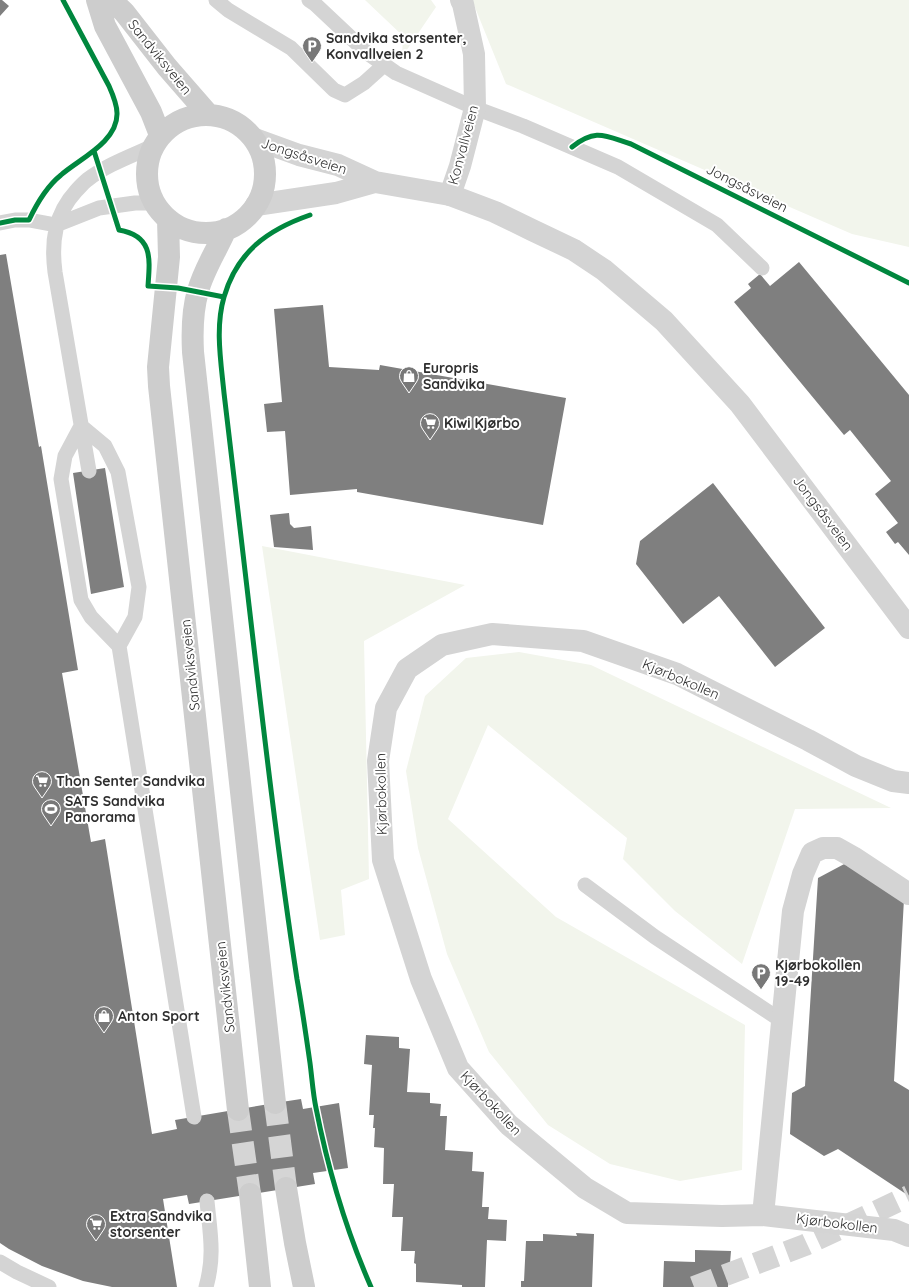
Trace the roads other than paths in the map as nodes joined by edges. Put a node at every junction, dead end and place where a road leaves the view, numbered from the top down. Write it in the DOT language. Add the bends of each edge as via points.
graph roads {
  1 [pos="97,0"];
  2 [pos="111,0"];
  3 [pos="216,0"];
  4 [pos="309,0"];
  5 [pos="461,0"];
  6 [pos="384,65"];
  7 [pos="475,108"];
  8 [pos="208,114"];
  9 [pos="255,140"];
  10 [pos="156,141"];
  11 [pos="375,182"];
  12 [pos="450,195"];
  13 [pos="154,203"];
  14 [pos="256,205"];
  15 [pos="168,219"];
  16 [pos="0,223"];
  17 [pos="56,225"];
  18 [pos="226,229"];
  19 [pos="762,268"];
  20 [pos="81,426"];
  21 [pos="89,471"];
  22 [pos="909,628"];
  23 [pos="119,646"];
  24 [pos="909,783"];
  25 [pos="585,885"];
  26 [pos="909,894"];
  27 [pos="782,1021"];
  28 [pos="275,1103"];
  29 [pos="238,1110"];
  30 [pos="194,1117"];
  31 [pos="286,1188"];
  32 [pos="250,1194"];
  33 [pos="206,1201"];
  34 [pos="763,1215"];
  35 [pos="909,1236"];
  36 [pos="0,1262"];
  37 [pos="49,1287"];
  38 [pos="206,1287"];
  39 [pos="260,1287"];
  40 [pos="304,1287"];
  1 -- 10 [label="main road, Sandviksveien" via="105,26 152,112"];
  2 -- 8 [label="main road, Sandviksveien" via="124,12 163,63"];
  3 -- 6 [label="lane" via="291,48 334,90 345,95 364,83"];
  4 -- 6 [label="lane"];
  5 -- 7 [label="street, Konvallveien" via="474,54"];
  6 -- 7 [label="lane" via="396,73"];
  7 -- 12 [label="street, Konvallveien"];
  7 -- 19 [label="lane" via="618,167 717,225"];
  8 -- 9 [label="main road" via="234,121 246,129"];
  8 -- 10 [label="main road" via="182,119 170,126"];
  9 -- 11 [label="street, Jongsåsveien" via="338,165"];
  9 -- 14 [label="main road" via="262,155 265,172 263,189"];
  10 -- 13 [label="main road" via="146,168 146,180"];
  10 -- 17 [label="lane" via="86,180 67,201"];
  11 -- 12 [label="street, Jongsåsveien"];
  11 -- 14 [label="street, Jongsåsveien" via="336,193"];
  12 -- 22 [label="street, Jongsåsveien" via="495,212 590,259 658,316 740,404"];
  13 -- 15 [label="main road"];
  13 -- 17 [label="lane" via="99,208"];
  14 -- 18 [label="main road" via="238,224"];
  15 -- 18 [label="main road" via="176,225 196,232 211,233"];
  15 -- 29 [label="main road, Sandviksveien" via="169,257 158,367 159,386"];
  16 -- 17 [label="lane" via="29,220"];
  17 -- 20 [label="lane" via="55,272"];
  18 -- 28 [label="main road" via="198,292 192,322 193,352"];
  20 -- 21 [label="lane"];
  20 -- 23 [label="lane" via="65,456 61,479 76,570 82,600 91,617"];
  20 -- 23 [label="lane" via="105,446 118,472 139,587 135,618"];
  23 -- 30 [label="lane"];
  24 -- 34 [label="street, Kjørbokollen" via="893,781 856,766 677,674 582,641 492,634 442,645 407,669 386,708 378,761 383,860 421,979 458,1068 509,1125 585,1188 627,1213"];
  25 -- 27 [label="lane" via="655,936"];
  26 -- 27 [label="street" via="837,848 823,848 812,853 803,874 793,911"];
  27 -- 34 [label="street"];
  31 -- 40 [label="main road"];
  32 -- 39 [label="main road"];
  33 -- 38 [label="lane" via="212,1251"];
  34 -- 35 [label="street, Kjørbokollen" via="894,1230"];
  36 -- 37 [label="lane"];
}
